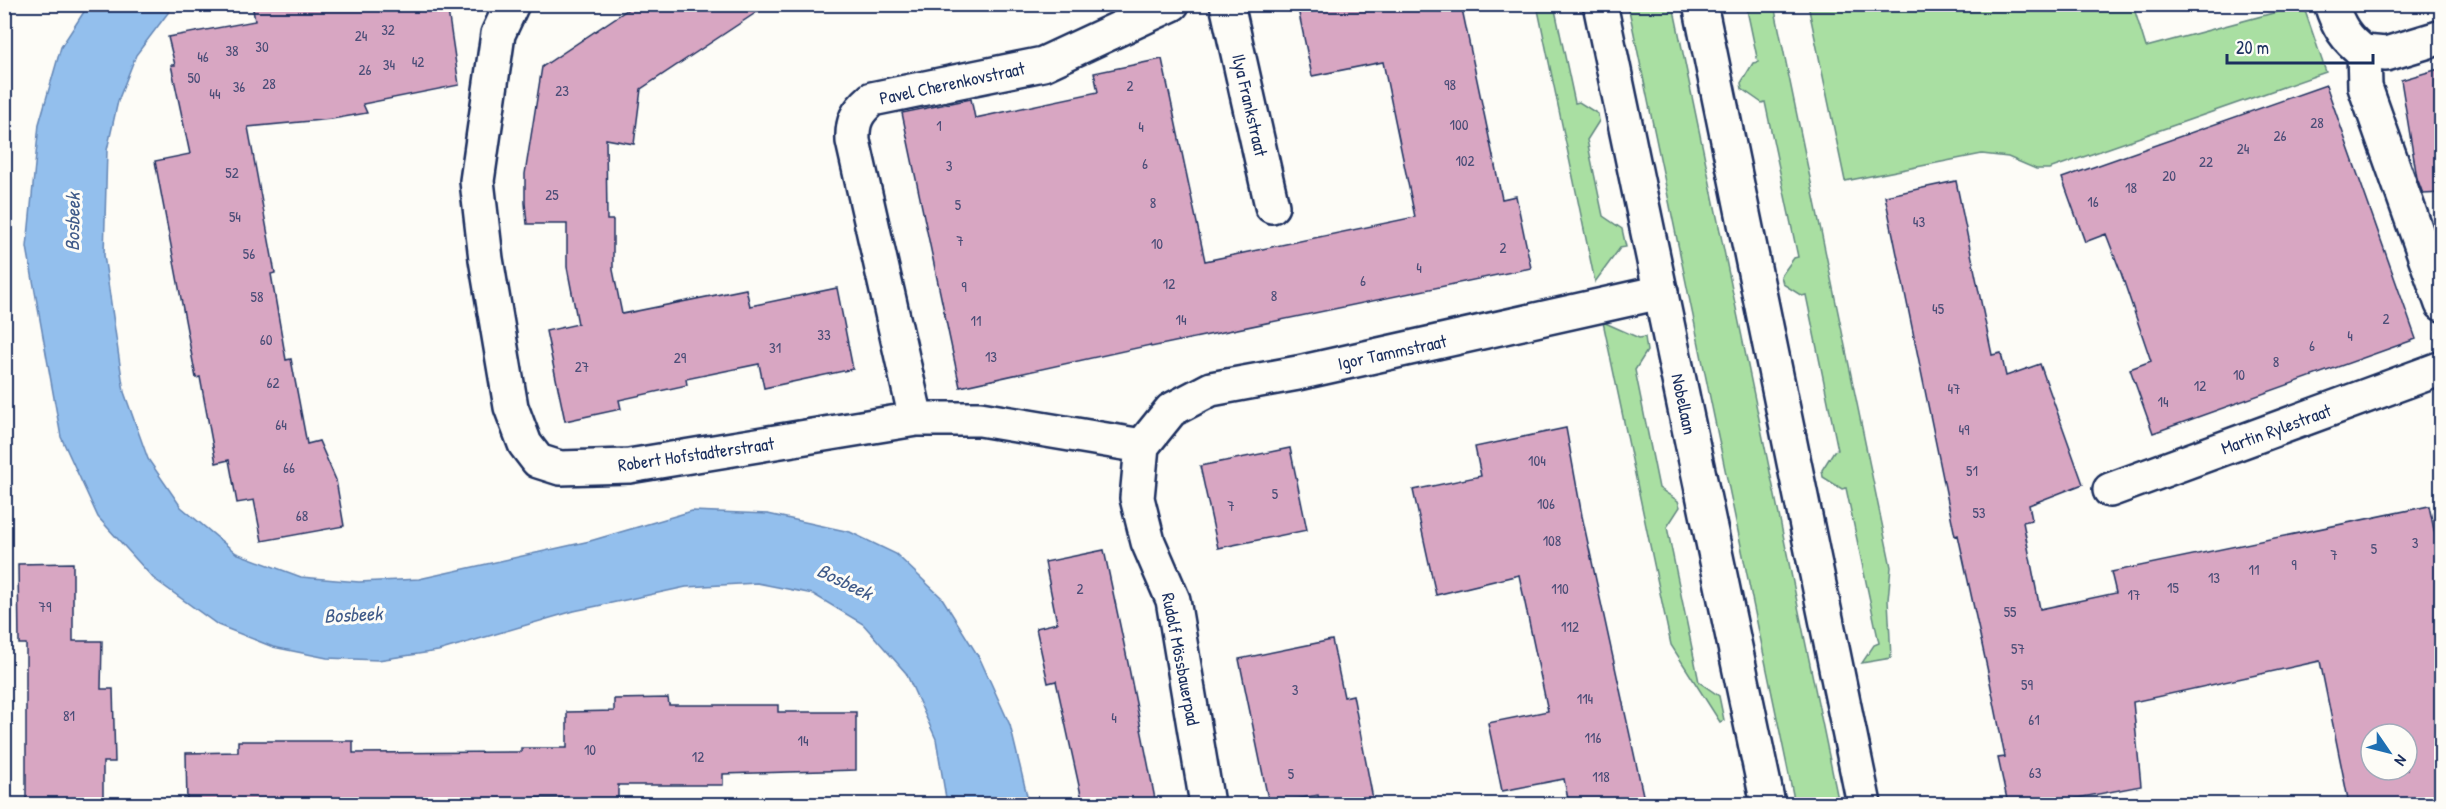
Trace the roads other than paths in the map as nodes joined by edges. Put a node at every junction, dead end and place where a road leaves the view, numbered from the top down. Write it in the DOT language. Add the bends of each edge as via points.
graph roads {
  1 [pos="512,4"];
  2 [pos="1172,4"];
  3 [pos="1227,4"];
  4 [pos="1600,4"];
  5 [pos="1700,4"];
  6 [pos="2331,4"];
  7 [pos="2442,37"];
  8 [pos="2364,52"];
  9 [pos="1272,206"];
  10 [pos="1661,292"];
  11 [pos="2442,304"];
  12 [pos="2442,368"];
  13 [pos="916,419"];
  14 [pos="1142,446"];
  15 [pos="2110,490"];
  16 [pos="1207,804"];
  17 [pos="1768,804"];
  18 [pos="1864,804"];
  1 -- 13 [label="street, Robert Hofstadterstraat" via="498,34 477,181 511,407 525,444 538,461 560,468 628,466"];
  2 -- 13 [label="street, Pavel Cherenkovstraat" via="1043,64 872,99 858,112 852,125 853,141"];
  3 -- 9 [label="street, Ilya Frankstraat"];
  4 -- 10 [label="street, Nobellaan"];
  5 -- 18 [label="street"];
  6 -- 8 [label="street" via="2338,25 2350,42"];
  7 -- 8 [label="street" via="2386,54"];
  8 -- 11 [label="street" via="2365,87"];
  10 -- 14 [label="street, Igor Tammstraat" via="1211,389 1171,410"];
  10 -- 17 [label="street, Nobellaan"];
  12 -- 15 [label="street, Martin Rylestraat"];
  13 -- 14 [label="street, Robert Hofstadterstraat" via="980,419"];
  14 -- 16 [label="street, Rudolf Mössbauerpad" via="1137,498 1148,542 1173,600"];
}
